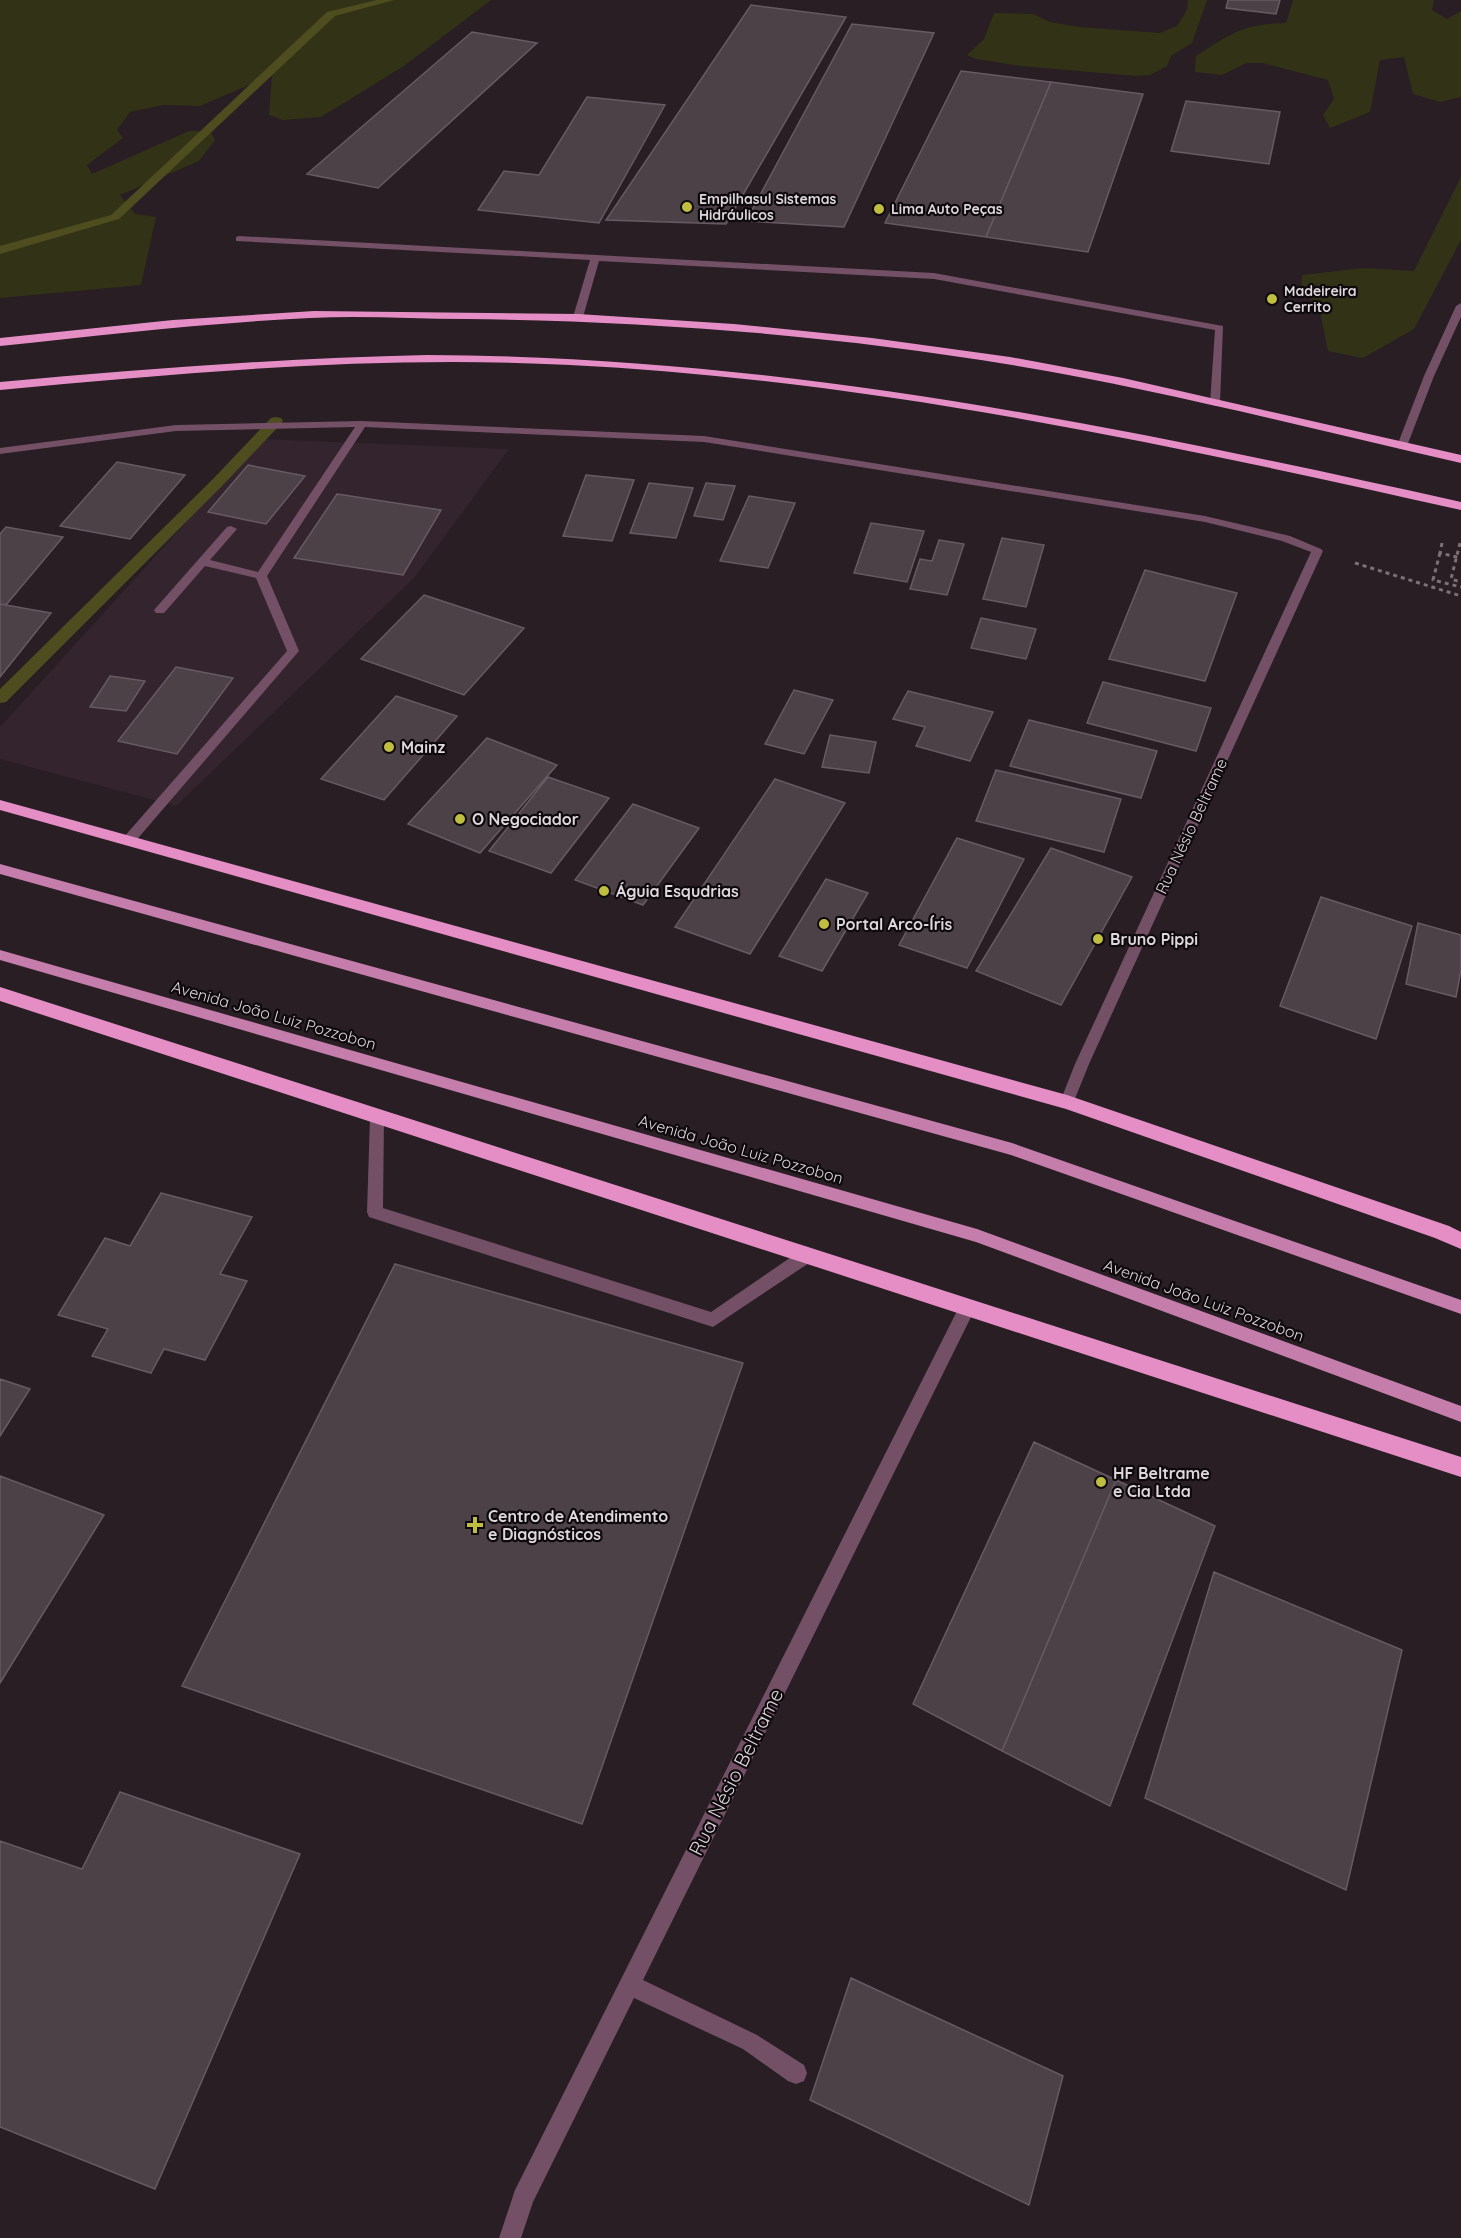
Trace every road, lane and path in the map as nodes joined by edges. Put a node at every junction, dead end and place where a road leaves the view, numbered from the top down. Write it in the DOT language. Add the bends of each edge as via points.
graph roads {
  1 [pos="239,240"];
  2 [pos="595,258"];
  3 [pos="1461,306"];
  4 [pos="578,316"];
  5 [pos="0,342"];
  6 [pos="0,386"];
  7 [pos="1215,403"];
  8 [pos="362,424"];
  9 [pos="1402,446"];
  10 [pos="0,451"];
  11 [pos="1461,459"];
  12 [pos="1461,506"];
  13 [pos="231,529"];
  14 [pos="1317,551"];
  15 [pos="1440,553"];
  16 [pos="1447,554"];
  17 [pos="1460,557"];
  18 [pos="202,562"];
  19 [pos="261,576"];
  20 [pos="1461,582"];
  21 [pos="1461,587"];
  22 [pos="1461,596"];
  23 [pos="160,610"];
  24 [pos="0,805"];
  25 [pos="128,841"];
  26 [pos="0,869"];
  27 [pos="0,955"];
  28 [pos="0,994"];
  29 [pos="1067,1102"];
  30 [pos="377,1116"];
  31 [pos="1461,1240"];
  32 [pos="806,1256"];
  33 [pos="1461,1307"];
  34 [pos="968,1308"];
  35 [pos="1461,1414"];
  36 [pos="1461,1467"];
  37 [pos="630,1985"];
  38 [pos="796,2073"];
  39 [pos="510,2238"];
  1 -- 2 [label="street"];
  2 -- 4 [label="street"];
  2 -- 7 [label="street" via="934,276 1220,328"];
  3 -- 9 [label="street"];
  4 -- 5 [label="highway" via="314,314"];
  4 -- 7 [label="highway" via="734,328 999,359"];
  6 -- 12 [label="highway" via="143,372 450,357 570,360 734,373 999,410"];
  7 -- 9 [label="highway"];
  8 -- 10 [label="street" via="176,428"];
  8 -- 14 [label="street" via="704,439 1205,519 1286,538"];
  8 -- 19 [label="street"];
  9 -- 11 [label="highway"];
  13 -- 18 [label="street"];
  14 -- 22 [label="path"];
  14 -- 29 [label="street, Rua Nésio Beltrame"];
  15 -- 21 [label="path" via="1433,580"];
  16 -- 17 [label="path"];
  17 -- 20 [label="path" via="1451,579"];
  18 -- 19 [label="street"];
  18 -- 23 [label="street"];
  19 -- 25 [label="street" via="293,651"];
  24 -- 25 [label="highway"];
  25 -- 29 [label="highway"];
  26 -- 33 [label="main road" via="1012,1149"];
  27 -- 35 [label="main road, Avenida João Luiz Pozzobon" via="977,1236"];
  28 -- 30 [label="highway"];
  29 -- 31 [label="highway"];
  30 -- 32 [label="highway"];
  30 -- 32 [label="street" via="375,1212 713,1320"];
  32 -- 34 [label="highway"];
  34 -- 36 [label="highway"];
  34 -- 37 [label="street, Rua Nésio Beltrame"];
  37 -- 38 [label="street" via="750,2042"];
  37 -- 39 [label="street, Rua Nésio Beltrame" via="523,2198"];
}
